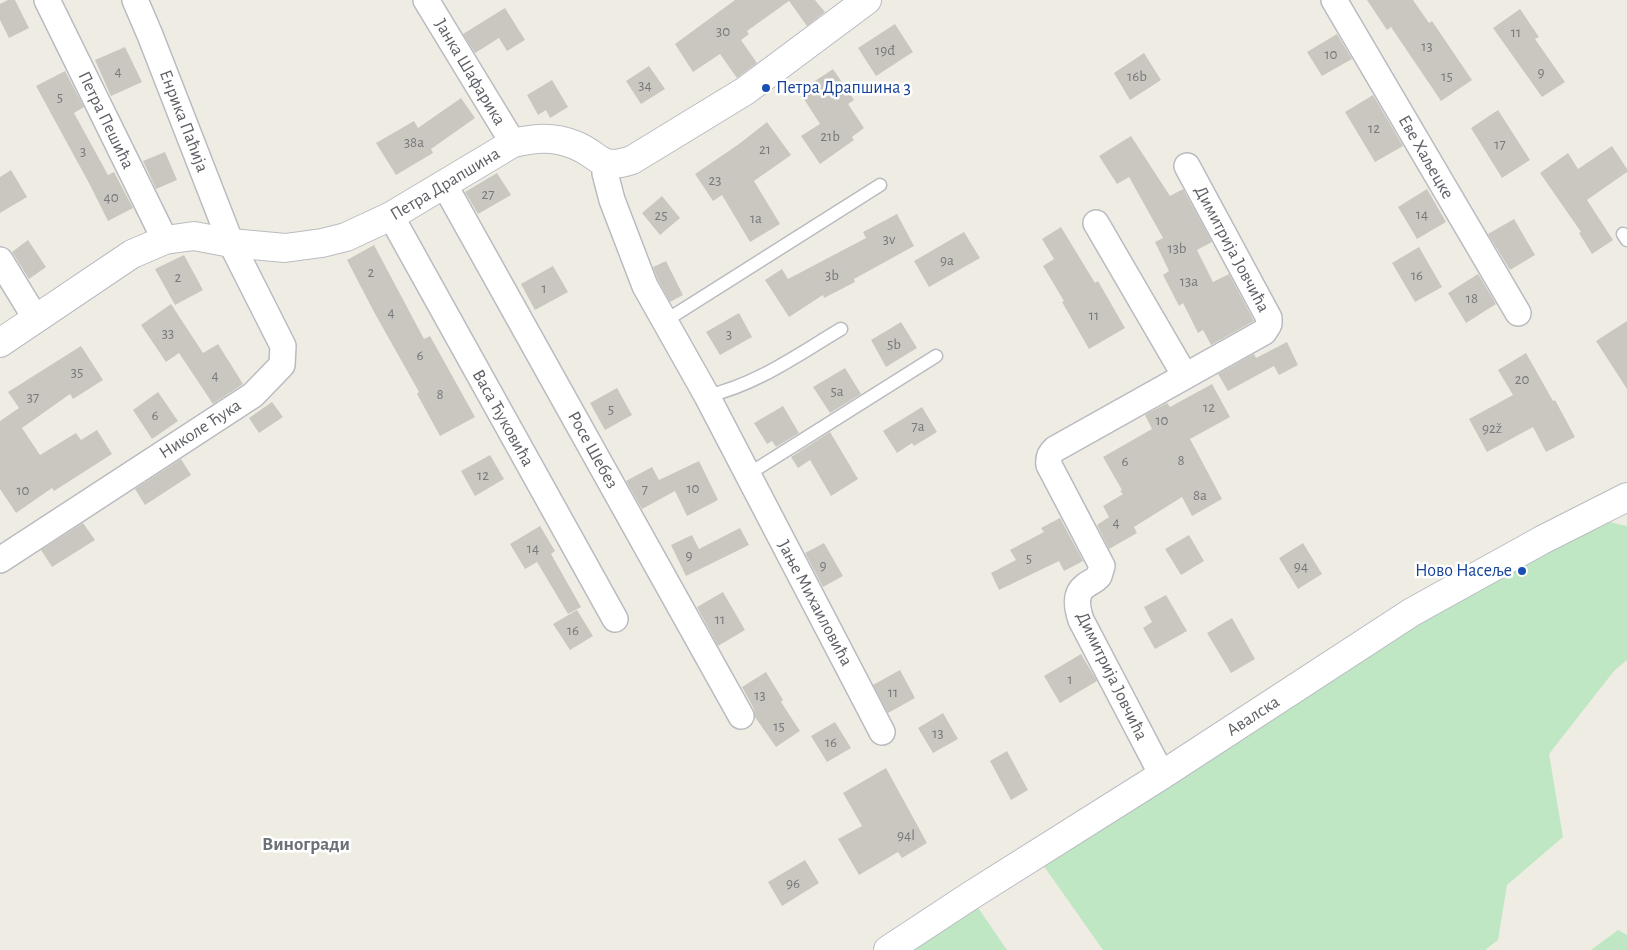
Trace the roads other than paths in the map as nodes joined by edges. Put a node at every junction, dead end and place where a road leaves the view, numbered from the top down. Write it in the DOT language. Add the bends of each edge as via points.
graph roads {
  1 [pos="47,0"];
  2 [pos="135,0"];
  3 [pos="426,0"];
  4 [pos="867,0"];
  5 [pos="1334,0"];
  6 [pos="513,144"];
  7 [pos="606,164"];
  8 [pos="1187,166"];
  9 [pos="444,184"];
  10 [pos="880,185"];
  11 [pos="391,216"];
  12 [pos="1096,223"];
  13 [pos="165,240"];
  14 [pos="232,243"];
  15 [pos="0,260"];
  16 [pos="1518,313"];
  17 [pos="36,319"];
  18 [pos="665,321"];
  19 [pos="841,329"];
  20 [pos="0,343"];
  21 [pos="936,356"];
  22 [pos="1185,376"];
  23 [pos="707,396"];
  24 [pos="747,475"];
  25 [pos="1627,498"];
  26 [pos="0,560"];
  27 [pos="615,619"];
  28 [pos="741,716"];
  29 [pos="882,732"];
  30 [pos="1162,775"];
  31 [pos="888,950"];
  1 -- 13 [label="street, Петра Пешића"];
  2 -- 14 [label="street, Енрика Паћија"];
  3 -- 6 [label="street, Јанка Шафарика"];
  4 -- 7 [label="street" via="745,91 632,160"];
  5 -- 16 [label="street, Еве Хаљецке"];
  6 -- 7 [label="street, Петра Драпшина" via="548,138 575,145"];
  6 -- 9 [label="street, Петра Драпшина"];
  7 -- 18 [label="street, Јање Михаиловића" via="609,190 633,256"];
  8 -- 22 [label="street, Димитрија Јовчића" via="1269,318 1269,324 1264,332"];
  9 -- 11 [label="street, Петра Драпшина"];
  9 -- 28 [label="street, Росе Шебез"];
  10 -- 18 [label="lane"];
  11 -- 14 [label="street, Петра Драпшина" via="346,238 322,244 285,248"];
  11 -- 27 [label="street, Васа Ћуковића"];
  12 -- 22 [label="street"];
  13 -- 14 [label="street, Петра Драпшина" via="194,236"];
  13 -- 17 [label="street, Петра Драпшина" via="132,254"];
  14 -- 26 [label="street, Николе Ћука" via="283,346 282,365 254,395"];
  15 -- 17 [label="street"];
  17 -- 20 [label="street, Петра Драпшина"];
  18 -- 23 [label="street, Јање Михаиловића"];
  19 -- 23 [label="lane" via="757,379 730,391"];
  21 -- 24 [label="lane"];
  22 -- 30 [label="street, Димитрија Јовчића" via="1055,449 1048,460 1102,566 1099,576 1084,586 1078,596 1081,620"];
  23 -- 24 [label="street, Јање Михаиловића"];
  24 -- 29 [label="street, Јање Михаиловића"];
  25 -- 30 [label="street, Авалска" via="1542,540 1412,612"];
  30 -- 31 [label="street, Авалска"];
}
